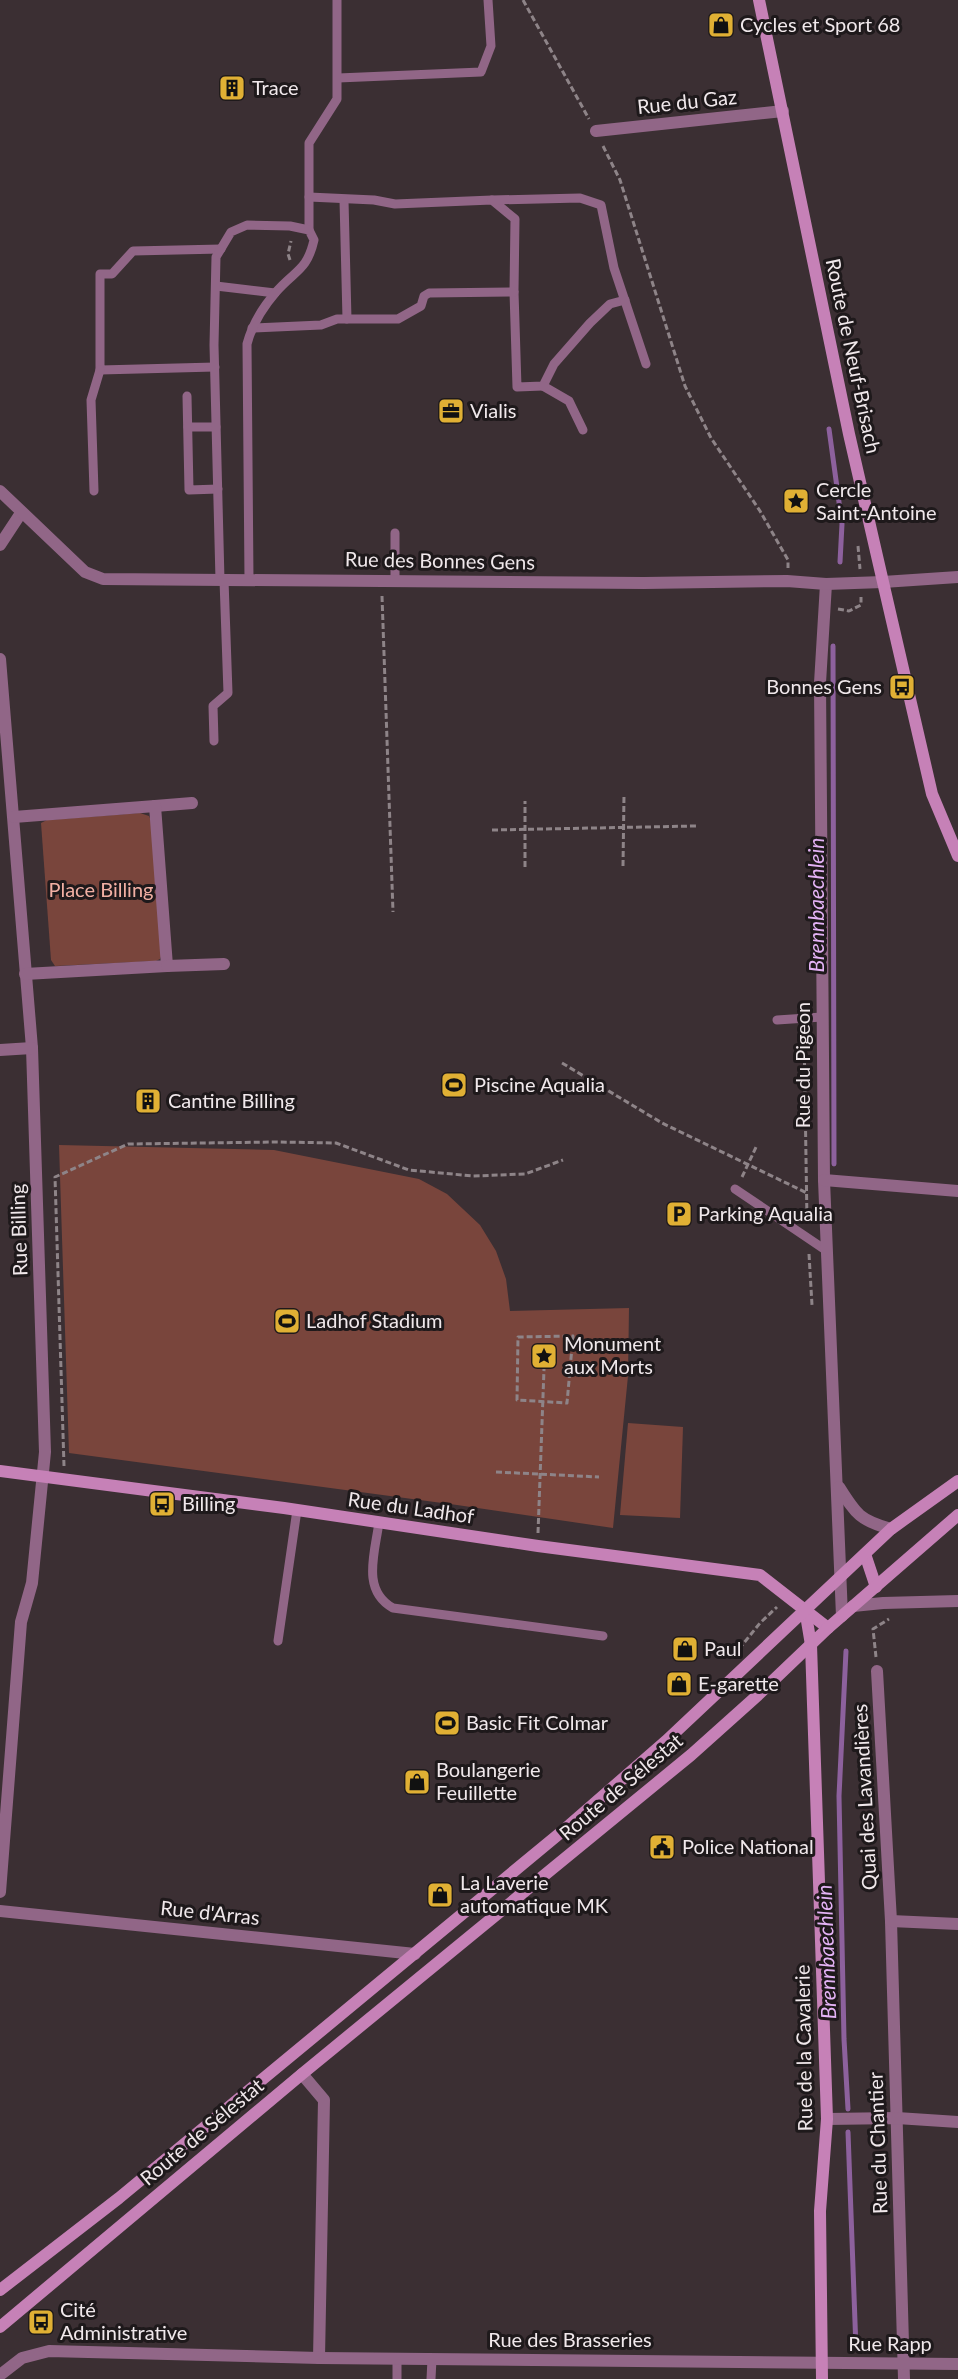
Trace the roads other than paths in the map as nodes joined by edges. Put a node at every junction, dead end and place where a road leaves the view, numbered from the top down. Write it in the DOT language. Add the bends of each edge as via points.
graph roads {
  1 [pos="337,0"];
  2 [pos="488,0"];
  3 [pos="759,0"];
  4 [pos="338,78"];
  5 [pos="783,111"];
  6 [pos="596,131"];
  7 [pos="309,197"];
  8 [pos="344,200"];
  9 [pos="492,200"];
  10 [pos="309,230"];
  11 [pos="221,249"];
  12 [pos="216,286"];
  13 [pos="514,292"];
  14 [pos="275,293"];
  15 [pos="625,300"];
  16 [pos="347,320"];
  17 [pos="252,328"];
  18 [pos="646,364"];
  19 [pos="214,367"];
  20 [pos="100,370"];
  21 [pos="543,386"];
  22 [pos="187,396"];
  23 [pos="188,427"];
  24 [pos="216,427"];
  25 [pos="584,430"];
  26 [pos="218,489"];
  27 [pos="0,490"];
  28 [pos="94,491"];
  29 [pos="21,513"];
  30 [pos="395,533"];
  31 [pos="0,545"];
  32 [pos="958,576"];
  33 [pos="222,580"];
  34 [pos="249,580"];
  35 [pos="395,580"];
  36 [pos="882,582"];
  37 [pos="826,584"];
  38 [pos="0,659"];
  39 [pos="214,741"];
  40 [pos="192,803"];
  41 [pos="155,806"];
  42 [pos="14,817"];
  43 [pos="954,838"];
  44 [pos="958,856"];
  45 [pos="224,964"];
  46 [pos="167,966"];
  47 [pos="25,974"];
  48 [pos="822,1017"];
  49 [pos="777,1020"];
  50 [pos="32,1048"];
  51 [pos="0,1050"];
  52 [pos="824,1180"];
  53 [pos="735,1189"];
  54 [pos="958,1191"];
  55 [pos="827,1251"];
  56 [pos="0,1471"];
  57 [pos="43,1477"];
  58 [pos="958,1481"];
  59 [pos="838,1485"];
  60 [pos="297,1510"];
  61 [pos="958,1515"];
  62 [pos="379,1522"];
  63 [pos="891,1529"];
  64 [pos="865,1554"];
  65 [pos="841,1576"];
  66 [pos="876,1587"];
  67 [pos="958,1601"];
  68 [pos="883,1603"];
  69 [pos="853,1606"];
  70 [pos="805,1609"];
  71 [pos="842,1616"];
  72 [pos="828,1628"];
  73 [pos="603,1636"];
  74 [pos="278,1641"];
  75 [pos="811,1645"];
  76 [pos="877,1671"];
  77 [pos="5,1753"];
  78 [pos="0,1892"];
  79 [pos="0,1911"];
  80 [pos="891,1921"];
  81 [pos="958,1924"];
  82 [pos="415,1954"];
  83 [pos="431,1969"];
  84 [pos="302,2074"];
  85 [pos="897,2118"];
  86 [pos="827,2120"];
  87 [pos="958,2122"];
  88 [pos="0,2290"];
  89 [pos="0,2327"];
  90 [pos="319,2358"];
  91 [pos="398,2359"];
  92 [pos="432,2359"];
  93 [pos="822,2364"];
  94 [pos="903,2364"];
  95 [pos="958,2364"];
  96 [pos="0,2375"];
  97 [pos="398,2379"];
  98 [pos="432,2379"];
  99 [pos="822,2379"];
  100 [pos="904,2379"];
  1 -- 4 [label="lane"];
  2 -- 4 [label="lane" via="490,46 482,72"];
  3 -- 5 [label="main road, Route de Neuf-Brisach"];
  4 -- 7 [label="lane" via="337,99 309,143"];
  5 -- 6 [label="street, Rue du Gaz"];
  5 -- 36 [label="main road, Route de Neuf-Brisach"];
  7 -- 8 [label="lane"];
  7 -- 10 [label="lane"];
  8 -- 9 [label="lane" via="395,204"];
  8 -- 16 [label="lane"];
  9 -- 13 [label="lane" via="515,219"];
  9 -- 15 [label="lane" via="580,198 602,205 614,268"];
  10 -- 11 [label="lane" via="247,225 231,232"];
  10 -- 14 [label="lane" via="314,240 311,254 305,265"];
  11 -- 12 [label="lane" via="216,257"];
  11 -- 20 [label="lane" via="133,252 112,274 100,274"];
  12 -- 14 [label="lane"];
  12 -- 19 [label="lane"];
  13 -- 16 [label="lane" via="429,293 421,306 398,319"];
  13 -- 21 [label="lane" via="517,387"];
  14 -- 17 [label="lane"];
  15 -- 18 [label="lane"];
  15 -- 21 [label="lane" via="610,304 590,323 554,364"];
  16 -- 17 [label="lane"];
  17 -- 34 [label="lane" via="247,344"];
  19 -- 20 [label="lane"];
  19 -- 24 [label="lane"];
  20 -- 28 [label="lane" via="91,400"];
  21 -- 25 [label="lane" via="569,401"];
  22 -- 23 [label="lane"];
  23 -- 24 [label="lane"];
  23 -- 26 [label="lane" via="189,490"];
  24 -- 26 [label="lane"];
  26 -- 33 [label="lane"];
  27 -- 29 [label="street, Rue des Bonnes Gens"];
  29 -- 31 [label="street"];
  29 -- 33 [label="street, Rue des Bonnes Gens" via="85,572 103,579"];
  30 -- 35 [label="lane"];
  32 -- 36 [label="street, Rue des Bonnes Gens"];
  33 -- 34 [label="street, Rue des Bonnes Gens"];
  33 -- 39 [label="lane" via="228,693 213,706"];
  34 -- 35 [label="street, Rue des Bonnes Gens"];
  35 -- 37 [label="street, Rue des Bonnes Gens"];
  36 -- 37 [label="street, Rue des Bonnes Gens"];
  36 -- 43 [label="main road, Route de Neuf-Brisach" via="932,794"];
  37 -- 48 [label="street, Rue du Pigeon" via="820,683"];
  38 -- 42 [label="street, Rue Billing"];
  40 -- 41 [label="street"];
  41 -- 42 [label="street"];
  41 -- 46 [label="street"];
  42 -- 47 [label="street, Rue Billing"];
  43 -- 44 [label="main road, Route de Neuf-Brisach"];
  45 -- 46 [label="street"];
  46 -- 47 [label="street"];
  47 -- 50 [label="street, Rue Billing"];
  48 -- 49 [label="lane"];
  48 -- 52 [label="street, Rue du Pigeon"];
  50 -- 51 [label="street"];
  50 -- 57 [label="street, Rue Billing"];
  52 -- 54 [label="street"];
  52 -- 55 [label="street, Rue du Pigeon"];
  53 -- 55 [label="lane"];
  55 -- 59 [label="street, Rue du Pigeon"];
  56 -- 57 [label="main road, Rue du Ladhof"];
  57 -- 60 [label="main road, Rue du Ladhof"];
  57 -- 77 [label="street, Rue Billing" via="32,1583 21,1622"];
  58 -- 63 [label="main road, Route de Sélestat"];
  59 -- 63 [label="street, Rue du Pigeon" via="855,1512 869,1523"];
  59 -- 65 [label="street, Rue du Pigeon"];
  60 -- 62 [label="main road, Rue du Ladhof"];
  60 -- 74 [label="lane"];
  61 -- 66 [label="main road, Route de Sélestat"];
  62 -- 70 [label="main road, Rue du Ladhof" via="760,1575"];
  62 -- 73 [label="lane" via="372,1581 382,1602 393,1608"];
  63 -- 64 [label="main road, Route de Sélestat"];
  64 -- 65 [label="main road, Route de Sélestat"];
  64 -- 66 [label="main road"];
  65 -- 70 [label="main road, Route de Sélestat"];
  65 -- 71 [label="street, Rue du Pigeon"];
  66 -- 68 [label="street"];
  66 -- 69 [label="main road, Route de Sélestat"];
  67 -- 68 [label="street"];
  68 -- 69 [label="street"];
  69 -- 71 [label="main road, Route de Sélestat"];
  70 -- 72 [label="main road, Rue du Ladhof"];
  70 -- 75 [label="main road, Rue de la Cavalerie"];
  70 -- 82 [label="main road, Route de Sélestat" via="674,1733"];
  71 -- 72 [label="main road, Route de Sélestat"];
  72 -- 75 [label="main road, Route de Sélestat"];
  75 -- 83 [label="main road, Route de Sélestat" via="691,1755"];
  75 -- 86 [label="main road, Rue de la Cavalerie"];
  76 -- 80 [label="street, Quai des Lavandières"];
  77 -- 78 [label="street, Rue Billing"];
  79 -- 82 [label="street, Rue d'Arras"];
  80 -- 81 [label="street"];
  80 -- 85 [label="street, Rue du Chantier"];
  82 -- 83 [label="main road"];
  82 -- 88 [label="main road, Route de Sélestat"];
  83 -- 84 [label="main road, Route de Sélestat"];
  84 -- 89 [label="main road, Route de Sélestat"];
  84 -- 90 [label="street" via="324,2100"];
  85 -- 86 [label="street"];
  85 -- 87 [label="street"];
  85 -- 94 [label="street, Rue du Chantier"];
  86 -- 93 [label="main road, Rue de la Cavalerie" via="820,2211"];
  90 -- 91 [label="street, Rue des Brasseries"];
  90 -- 96 [label="street, Rue des Brasseries" via="49,2351 22,2358"];
  91 -- 92 [label="street, Rue des Brasseries"];
  91 -- 97 [label="lane"];
  92 -- 93 [label="street, Rue des Brasseries"];
  92 -- 98 [label="lane"];
  93 -- 94 [label="street, Rue Rapp"];
  93 -- 99 [label="main road, Rue de la Cavalerie"];
  94 -- 95 [label="street, Rue Rapp"];
  94 -- 100 [label="street, Rue du Chantier"];
}
